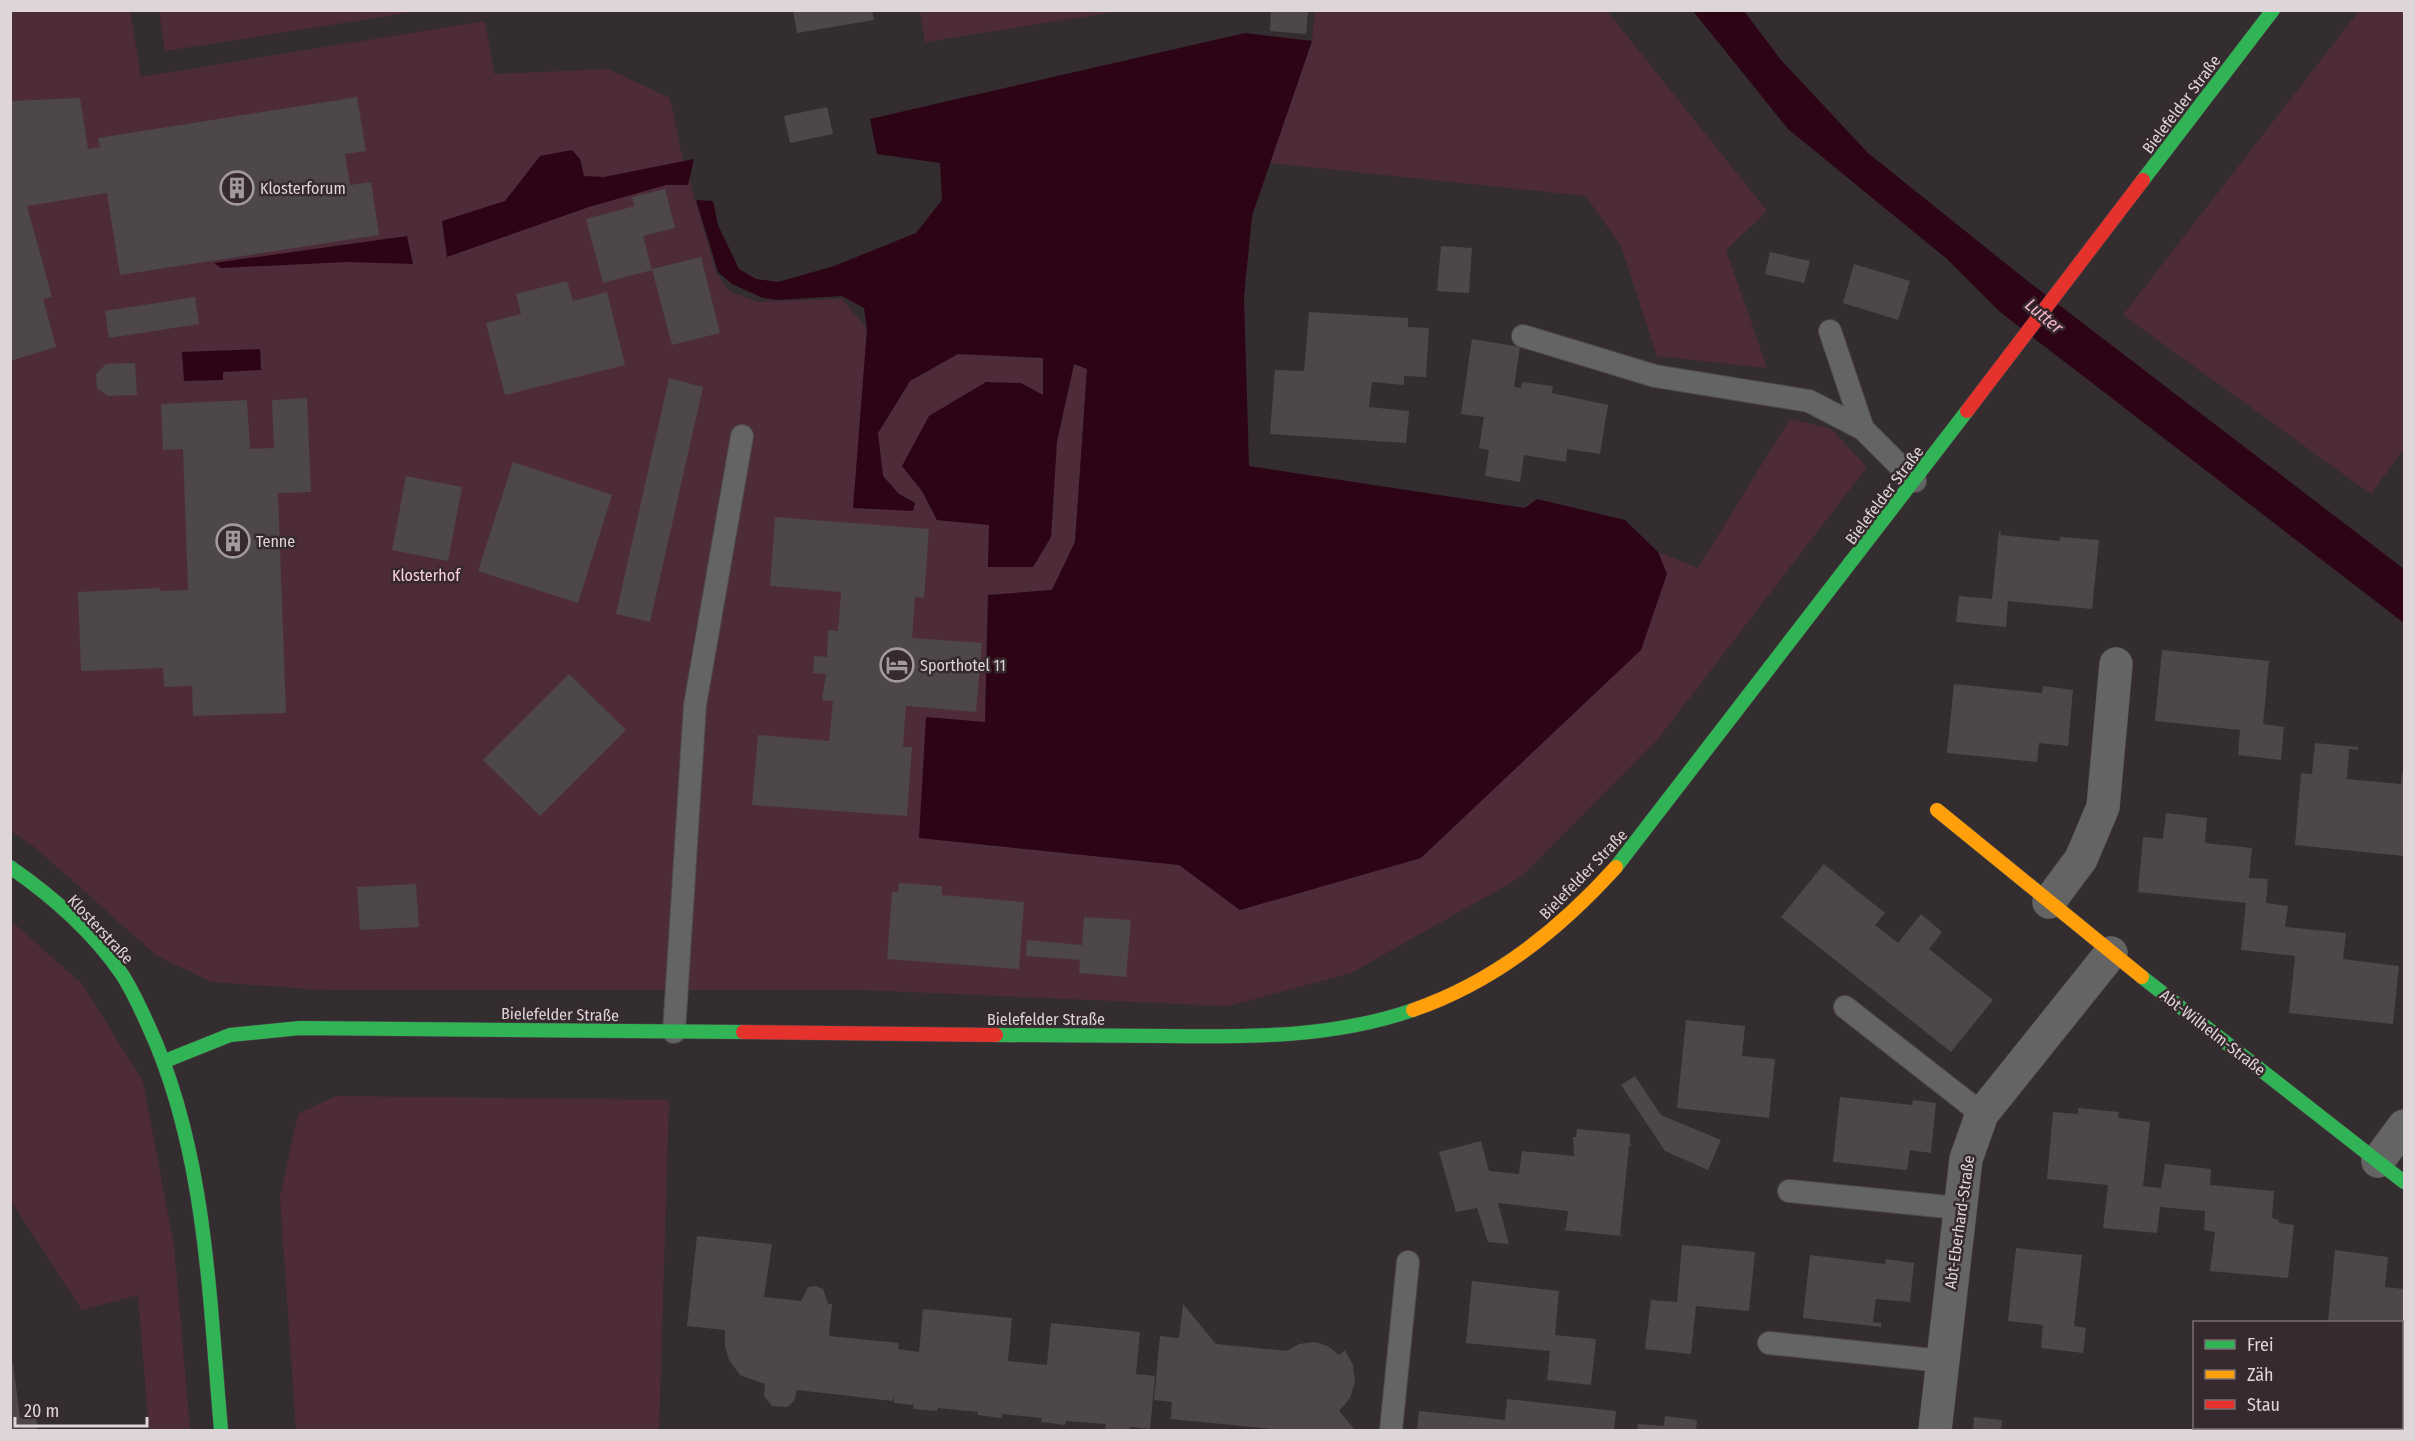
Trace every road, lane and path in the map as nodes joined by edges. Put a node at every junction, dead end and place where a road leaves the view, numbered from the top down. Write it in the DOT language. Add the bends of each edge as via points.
graph roads {
  1 [pos="2273,10"];
  2 [pos="1830,331"];
  3 [pos="1522,336"];
  4 [pos="1863,429"];
  5 [pos="742,435"];
  6 [pos="1915,481"];
  7 [pos="2116,664"];
  8 [pos="1937,810"];
  9 [pos="10,867"];
  10 [pos="2049,902"];
  11 [pos="2111,953"];
  12 [pos="1845,1007"];
  13 [pos="674,1032"];
  14 [pos="165,1061"];
  15 [pos="1982,1114"];
  16 [pos="2404,1126"];
  17 [pos="2378,1161"];
  18 [pos="2404,1182"];
  19 [pos="1789,1191"];
  20 [pos="1958,1208"];
  21 [pos="1408,1262"];
  22 [pos="1769,1343"];
  23 [pos="1942,1361"];
  24 [pos="221,1431"];
  25 [pos="1391,1431"];
  26 [pos="1935,1431"];
  1 -- 6 [label="street, Bielefelder Straße"];
  2 -- 4 [label="lane"];
  3 -- 4 [label="lane" via="1655,376 1809,401"];
  4 -- 6 [label="lane"];
  5 -- 13 [label="lane" via="695,705"];
  6 -- 13 [label="street, Bielefelder Straße" via="1630,852 1566,920 1505,967 1454,994 1402,1016 1328,1031 1242,1037"];
  7 -- 10 [label="street" via="2103,807 2081,859"];
  8 -- 10 [label="street, Abt-Wilhelm-Straße"];
  9 -- 14 [label="street, Klosterstraße" via="79,925 120,971"];
  10 -- 11 [label="street, Abt-Wilhelm-Straße"];
  11 -- 15 [label="street, Abt-Eberhard-Straße"];
  11 -- 17 [label="street, Abt-Wilhelm-Straße"];
  12 -- 15 [label="lane"];
  13 -- 14 [label="street, Bielefelder Straße" via="300,1028 230,1035"];
  14 -- 24 [label="street" via="185,1130 197,1200"];
  15 -- 20 [label="street, Abt-Eberhard-Straße" via="1966,1159"];
  16 -- 17 [label="street"];
  17 -- 18 [label="street, Abt-Wilhelm-Straße"];
  19 -- 20 [label="lane"];
  20 -- 23 [label="street, Abt-Eberhard-Straße"];
  21 -- 25 [label="lane"];
  22 -- 23 [label="lane"];
  23 -- 26 [label="street, Abt-Eberhard-Straße"];
}
